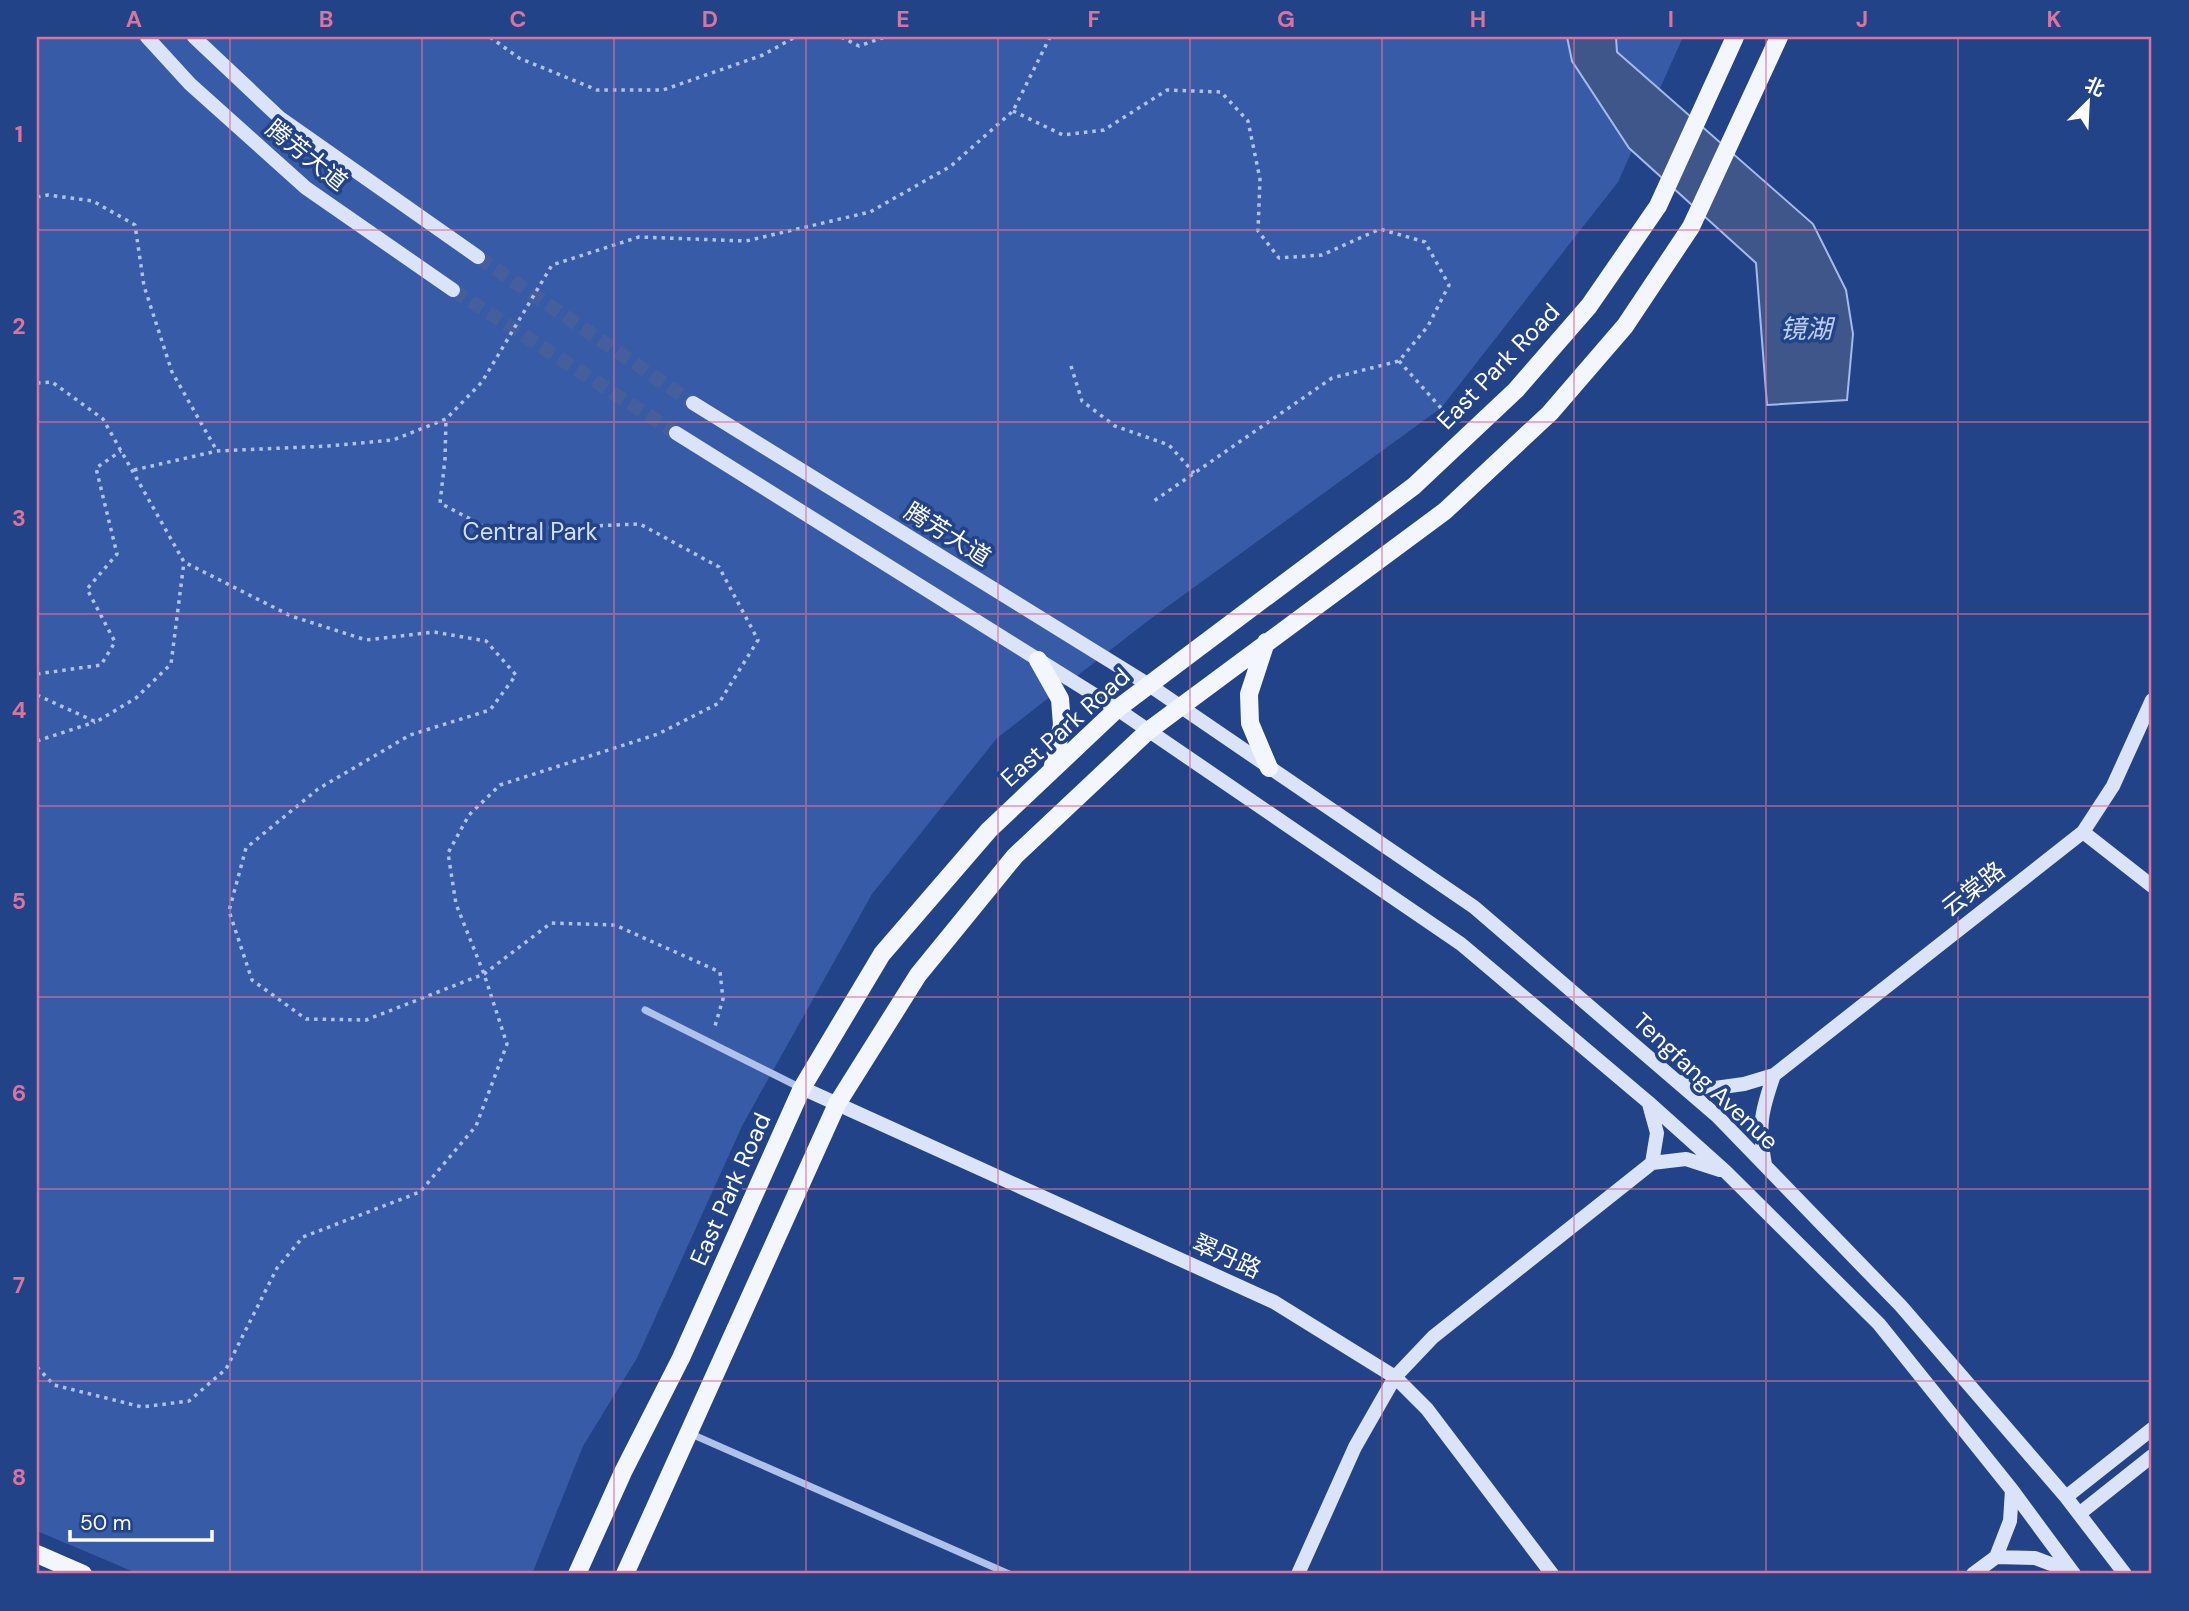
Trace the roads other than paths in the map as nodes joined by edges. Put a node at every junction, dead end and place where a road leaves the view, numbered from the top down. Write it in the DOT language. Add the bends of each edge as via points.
graph roads {
  1 [pos="147,37"];
  2 [pos="194,37"];
  3 [pos="1735,37"];
  4 [pos="1779,37"];
  5 [pos="478,257"];
  6 [pos="453,289"];
  7 [pos="692,402"];
  8 [pos="676,433"];
  9 [pos="1266,642"];
  10 [pos="1038,660"];
  11 [pos="1149,685"];
  12 [pos="2152,700"];
  13 [pos="1179,706"];
  14 [pos="1117,709"];
  15 [pos="1148,731"];
  16 [pos="1269,768"];
  17 [pos="1052,771"];
  18 [pos="2082,832"];
  19 [pos="2152,886"];
  20 [pos="645,1010"];
  21 [pos="1774,1075"];
  22 [pos="1677,1082"];
  23 [pos="802,1088"];
  24 [pos="1648,1102"];
  25 [pos="837,1104"];
  26 [pos="1652,1163"];
  27 [pos="1765,1166"];
  28 [pos="1726,1172"];
  29 [pos="1395,1377"];
  30 [pos="2152,1429"];
  31 [pos="689,1433"];
  32 [pos="2152,1456"];
  33 [pos="2012,1490"];
  34 [pos="2066,1497"];
  35 [pos="2079,1514"];
  36 [pos="37,1554"];
  37 [pos="1996,1557"];
  38 [pos="2073,1573"];
  39 [pos="83,1574"];
  40 [pos="577,1574"];
  41 [pos="625,1574"];
  42 [pos="1009,1574"];
  43 [pos="1298,1574"];
  44 [pos="1552,1574"];
  45 [pos="1973,1574"];
  46 [pos="2125,1574"];
  1 -- 6 [label="main road, 腾芳大道" via="190,84 306,188"];
  2 -- 5 [label="main road, 腾芳大道" via="280,118"];
  3 -- 11 [label="main road, East Park Road" via="1658,206 1588,306 1516,390 1414,486"];
  4 -- 9 [label="main road" via="1690,227 1625,326 1550,413 1445,511"];
  7 -- 11 [label="main road, 腾芳大道"];
  8 -- 10 [label="main road"];
  9 -- 13 [label="main road"];
  9 -- 16 [label="main road" via="1249,694 1250,723"];
  10 -- 14 [label="main road"];
  10 -- 17 [label="main road" via="1060,699 1062,725"];
  11 -- 13 [label="main road, 腾芳大道"];
  11 -- 14 [label="main road, East Park Road"];
  12 -- 18 [label="main road, 云棠路" via="2113,786"];
  13 -- 15 [label="main road"];
  13 -- 16 [label="main road, Tengfang Avenue"];
  14 -- 15 [label="main road"];
  14 -- 17 [label="main road, East Park Road"];
  15 -- 24 [label="main road" via="1461,944"];
  15 -- 25 [label="main road" via="1015,856 918,975"];
  16 -- 22 [label="main road, Tengfang Avenue" via="1474,907"];
  17 -- 23 [label="main road, East Park Road" via="989,830 882,954"];
  18 -- 19 [label="main road"];
  18 -- 21 [label="main road, 云棠路"];
  20 -- 23 [label="street"];
  21 -- 22 [label="main road" via="1715,1088"];
  21 -- 27 [label="main road" via="1759,1133"];
  22 -- 27 [label="main road, Tengfang Avenue"];
  23 -- 25 [label="main road, 翠丹路"];
  23 -- 40 [label="main road, East Park Road" via="681,1358"];
  24 -- 26 [label="main road" via="1657,1133"];
  24 -- 28 [label="main road"];
  25 -- 29 [label="main road, 翠丹路" via="1274,1302"];
  25 -- 31 [label="main road"];
  26 -- 28 [label="main road" via="1686,1159"];
  26 -- 29 [label="main road" via="1433,1337"];
  27 -- 34 [label="main road, Tengfang Avenue" via="1901,1306"];
  28 -- 33 [label="main road" via="1879,1324"];
  29 -- 43 [label="main road" via="1355,1447"];
  29 -- 44 [label="main road, 翠丹路" via="1427,1409"];
  30 -- 34 [label="main road"];
  31 -- 41 [label="main road"];
  31 -- 42 [label="street"];
  32 -- 35 [label="main road"];
  33 -- 37 [label="main road" via="2010,1521"];
  33 -- 38 [label="main road"];
  34 -- 35 [label="main road, Tengfang Avenue"];
  35 -- 46 [label="main road, Tengfang Avenue"];
  36 -- 39 [label="main road"];
  37 -- 38 [label="main road" via="2035,1558"];
  37 -- 45 [label="main road"];
}
